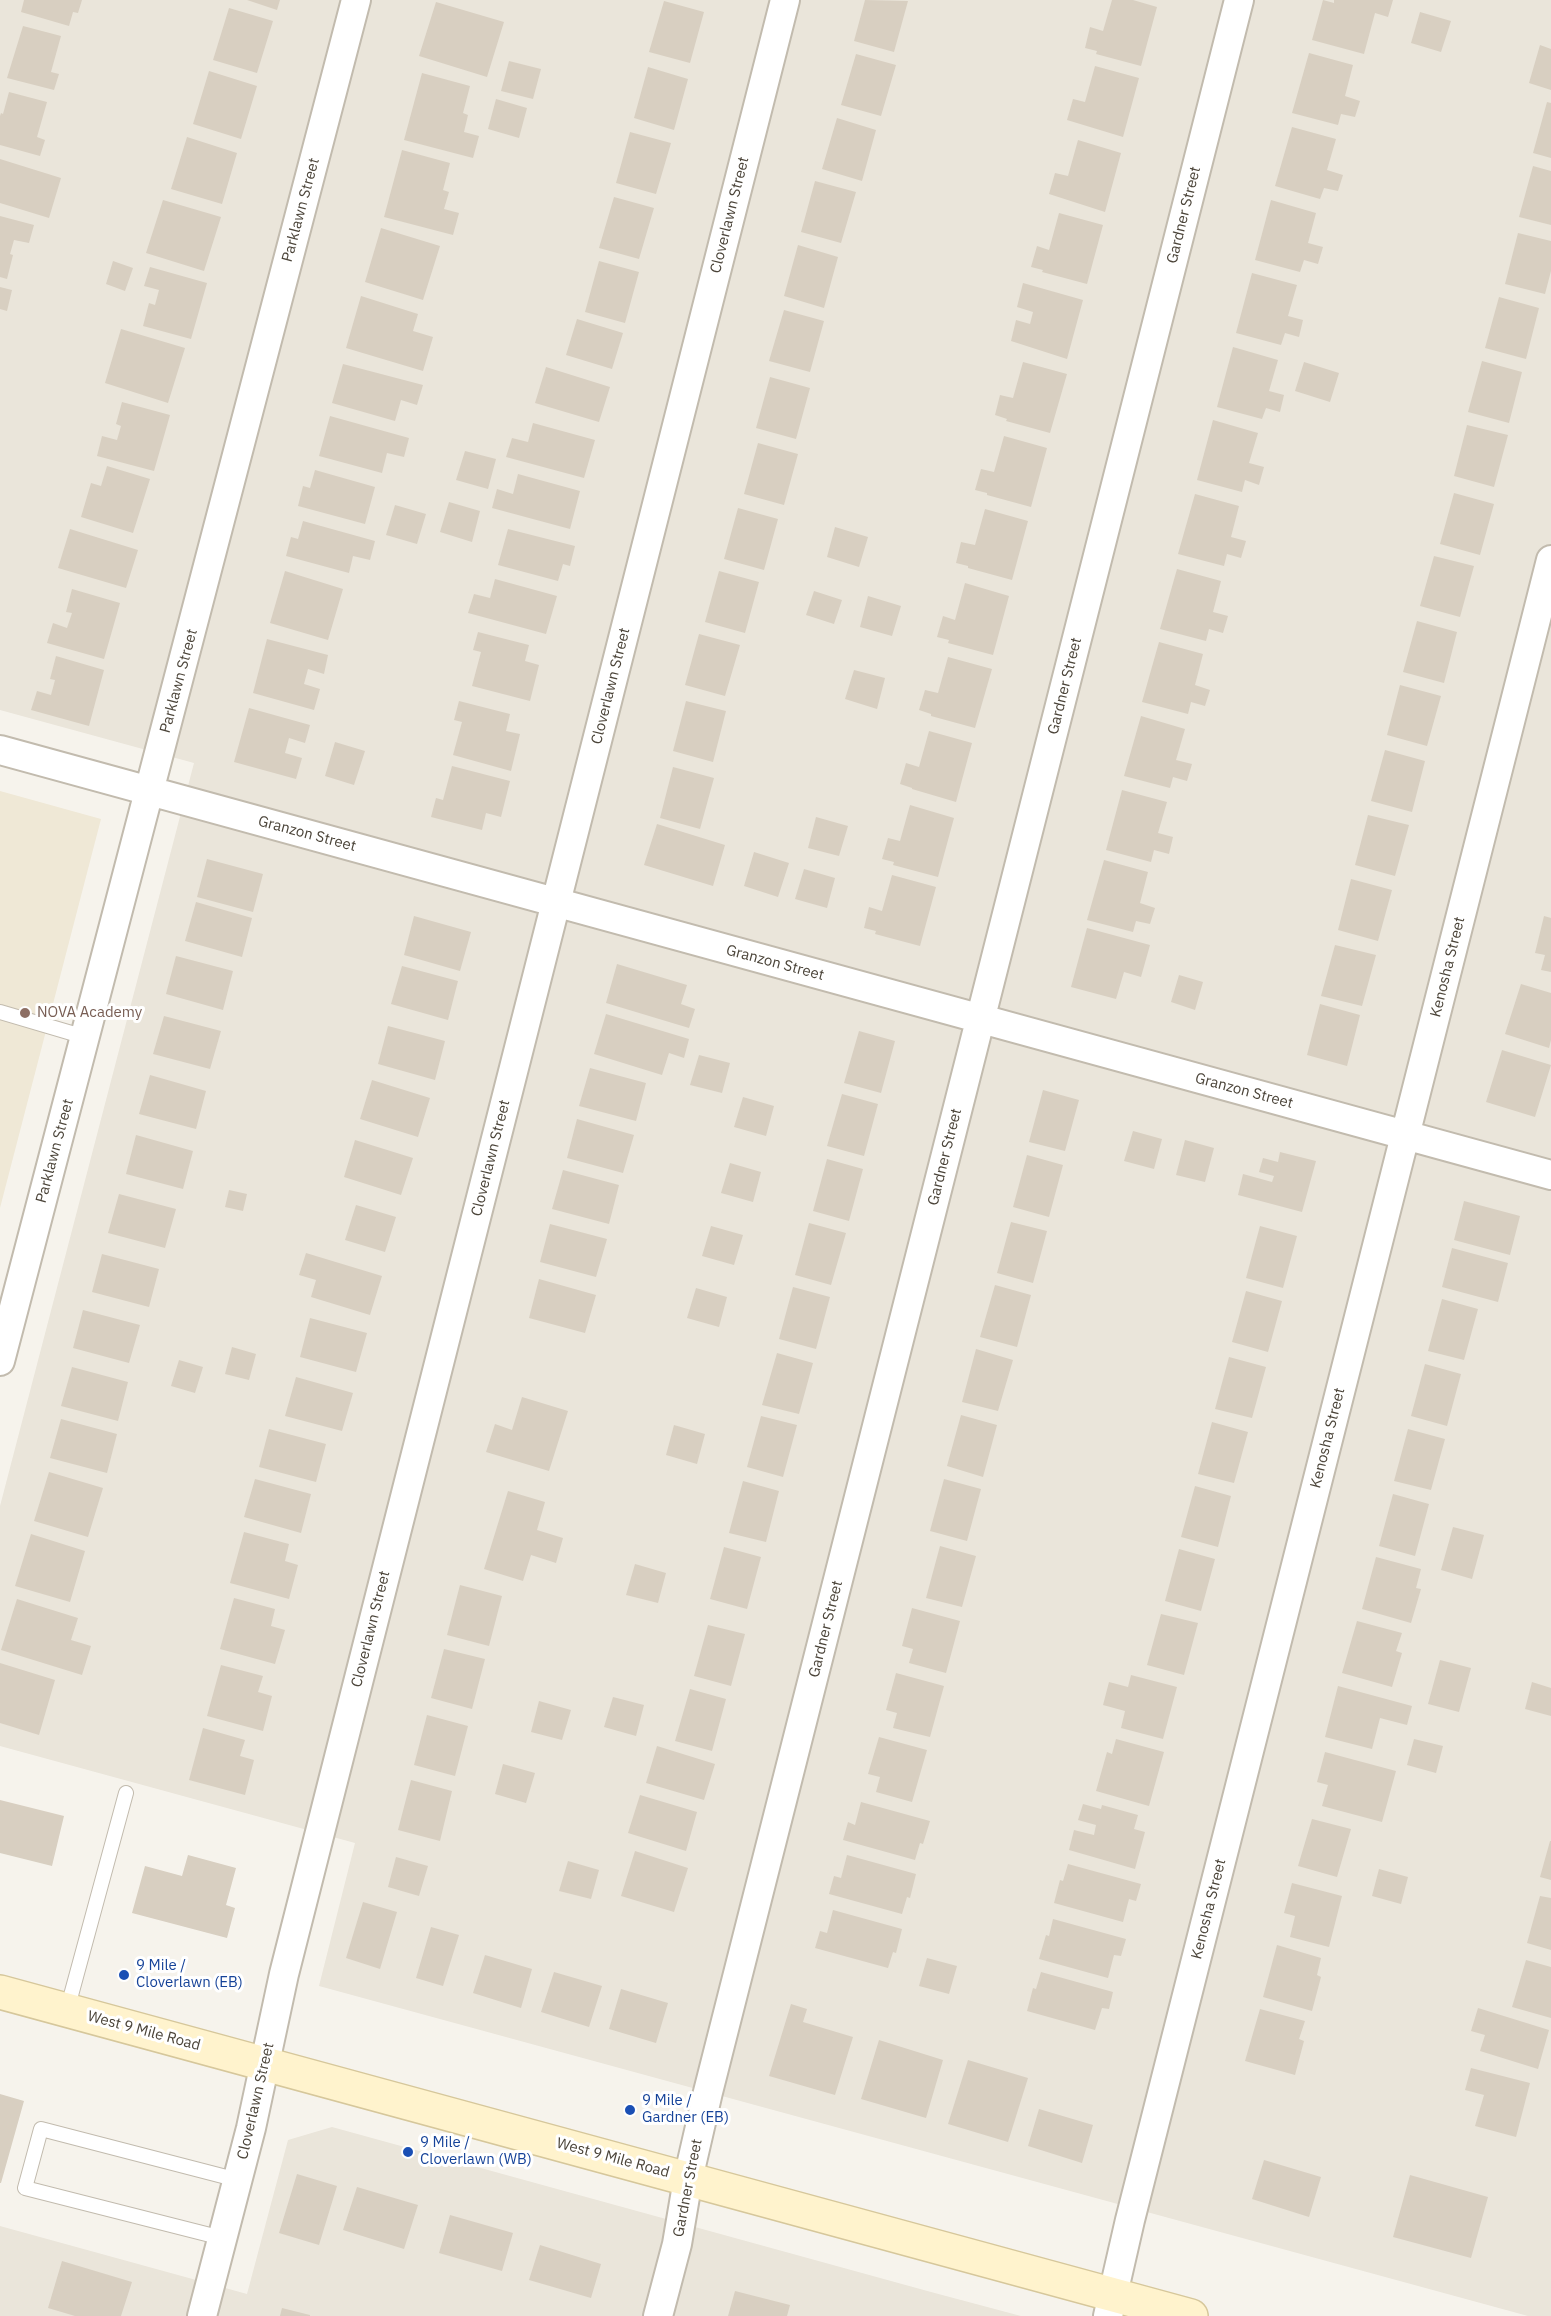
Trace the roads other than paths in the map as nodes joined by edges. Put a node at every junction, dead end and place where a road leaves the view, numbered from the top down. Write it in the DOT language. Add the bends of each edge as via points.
graph roads {
  1 [pos="356,0"];
  2 [pos="785,0"];
  3 [pos="1239,0"];
  4 [pos="1551,560"];
  5 [pos="0,750"];
  6 [pos="150,791"];
  7 [pos="556,902"];
  8 [pos="0,1012"];
  9 [pos="980,1019"];
  10 [pos="85,1037"];
  11 [pos="1405,1135"];
  12 [pos="1551,1175"];
  13 [pos="0,1361"];
  14 [pos="126,1793"];
  15 [pos="0,1992"];
  16 [pos="67,2010"];
  17 [pos="264,2064"];
  18 [pos="688,2179"];
  19 [pos="238,2180"];
  20 [pos="222,2238"];
  21 [pos="1110,2305"];
  22 [pos="202,2316"];
  23 [pos="657,2316"];
  24 [pos="1191,2316"];
  1 -- 6 [label="street, Parklawn Street"];
  2 -- 7 [label="street, Cloverlawn Street"];
  3 -- 9 [label="street, Gardner Street"];
  4 -- 11 [label="street, Kenosha Street"];
  5 -- 6 [label="street, Granzon Street"];
  6 -- 7 [label="street, Granzon Street"];
  6 -- 10 [label="street, Parklawn Street"];
  7 -- 9 [label="street, Granzon Street"];
  7 -- 17 [label="street, Cloverlawn Street"];
  8 -- 10 [label="lane"];
  9 -- 11 [label="street, Granzon Street"];
  9 -- 18 [label="street, Gardner Street"];
  10 -- 13 [label="street, Parklawn Street"];
  11 -- 12 [label="street, Granzon Street"];
  11 -- 21 [label="street, Kenosha Street"];
  14 -- 16 [label="lane"];
  15 -- 16 [label="main road, West 9 Mile Road"];
  16 -- 17 [label="main road, West 9 Mile Road"];
  17 -- 18 [label="main road, West 9 Mile Road"];
  17 -- 19 [label="street, Cloverlawn Street"];
  18 -- 21 [label="main road, West 9 Mile Road"];
  18 -- 23 [label="street, Gardner Street" via="677,2244"];
  19 -- 20 [label="street, Cloverlawn Street"];
  19 -- 20 [label="lane" via="41,2129 25,2188"];
  20 -- 22 [label="street, Cloverlawn Street"];
  21 -- 24 [label="main road, West 9 Mile Road"];
}
